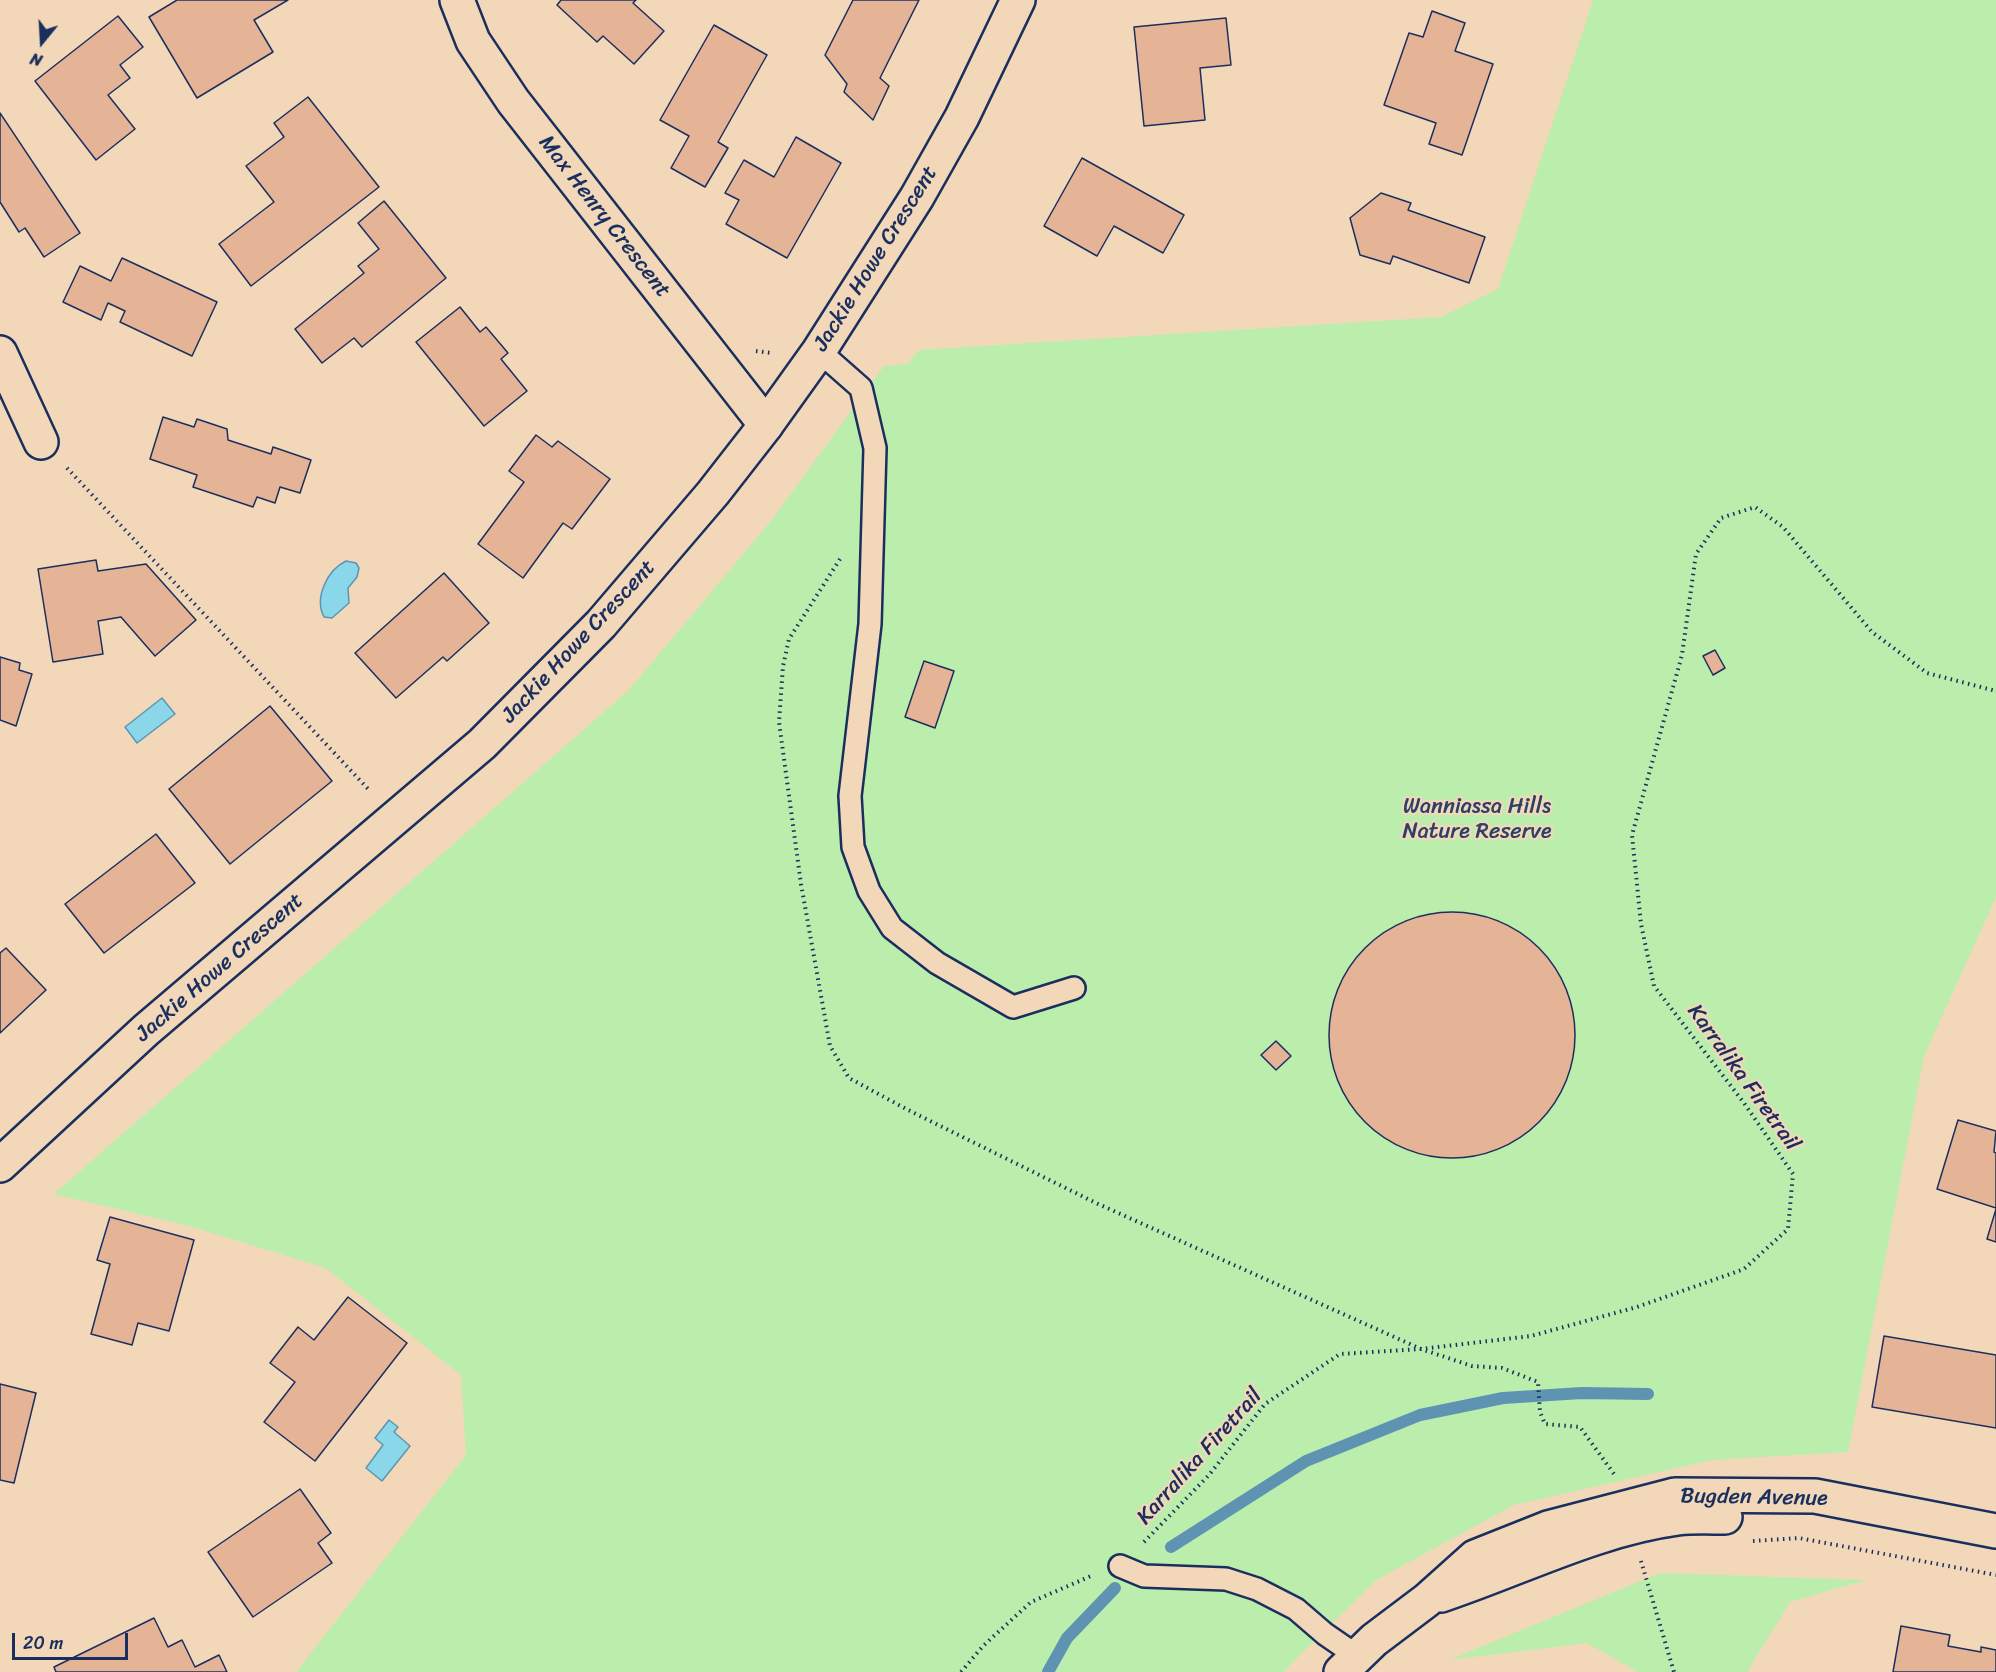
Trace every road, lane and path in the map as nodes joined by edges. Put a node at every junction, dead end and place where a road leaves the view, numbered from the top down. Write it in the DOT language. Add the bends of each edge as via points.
graph roads {
  1 [pos="456,0"];
  2 [pos="1018,0"];
  3 [pos="819,351"];
  4 [pos="0,353"];
  5 [pos="766,425"];
  6 [pos="41,442"];
  7 [pos="1996,691"];
  8 [pos="370,792"];
  9 [pos="1074,988"];
  10 [pos="0,1165"];
  11 [pos="1538,1382"];
  12 [pos="1540,1412"];
  13 [pos="1813,1507"];
  14 [pos="1996,1531"];
  15 [pos="1742,1541"];
  16 [pos="1996,1554"];
  17 [pos="1120,1566"];
  18 [pos="1996,1575"];
  19 [pos="1349,1664"];
  20 [pos="962,1672"];
  1 -- 5 [label="street, Max Henry Crescent" via="473,41 513,101"];
  2 -- 3 [label="street, Jackie Howe Crescent" via="962,117 923,187"];
  3 -- 5 [label="street, Jackie Howe Crescent"];
  3 -- 9 [label="lane" via="861,388 875,448 870,624 850,796 853,847 869,891 892,928 937,963 1013,1007"];
  4 -- 6 [label="street"];
  5 -- 10 [label="street, Jackie Howe Crescent" via="601,624 482,744 146,1030"];
  6 -- 8 [label="path"];
  7 -- 17 [label="path, Karralika Firetrail" via="1927,673 1872,632 1783,527 1755,507 1721,518 1696,554 1682,655 1632,835 1633,846 1641,924 1654,986 1744,1102 1792,1173 1788,1229 1744,1269 1637,1307 1532,1336 1340,1354 1265,1404 1209,1475"];
  11 -- 12 [label="path"];
  13 -- 14 [label="street, Bugden Avenue"];
  13 -- 16 [label="street, Bugden Avenue"];
  13 -- 19 [label="street, Bugden Avenue" via="1680,1518 1590,1540 1427,1600"];
  15 -- 18 [label="path" via="1799,1538"];
  17 -- 19 [label="lane" via="1144,1576 1226,1579 1257,1589 1296,1609 1325,1634"];
  17 -- 20 [label="path, Karralika Firetrail" via="1031,1602 983,1646"];
}
